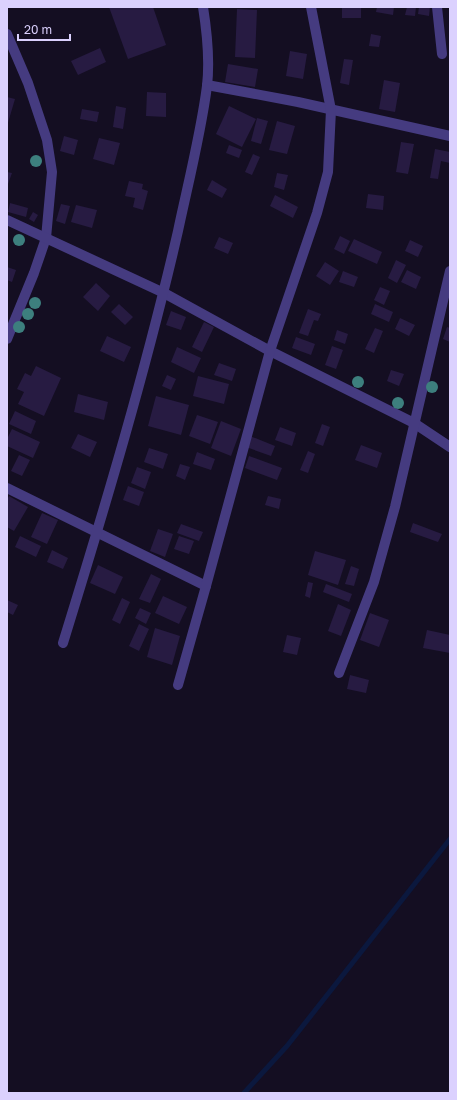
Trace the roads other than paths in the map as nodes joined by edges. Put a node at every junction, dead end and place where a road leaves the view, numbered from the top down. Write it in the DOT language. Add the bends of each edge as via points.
graph roads {
  1 [pos="203,7"];
  2 [pos="310,7"];
  3 [pos="437,7"];
  4 [pos="7,34"];
  5 [pos="442,54"];
  6 [pos="207,85"];
  7 [pos="332,110"];
  8 [pos="450,136"];
  9 [pos="7,220"];
  10 [pos="46,238"];
  11 [pos="450,271"];
  12 [pos="164,293"];
  13 [pos="7,339"];
  14 [pos="270,351"];
  15 [pos="414,423"];
  16 [pos="450,447"];
  17 [pos="7,488"];
  18 [pos="97,533"];
  19 [pos="206,586"];
  20 [pos="63,643"];
  21 [pos="339,673"];
  22 [pos="178,685"];
  1 -- 6 [label="street" via="207,31"];
  2 -- 7 [label="street"];
  3 -- 5 [label="street"];
  4 -- 10 [label="street" via="28,83 47,140 52,172"];
  6 -- 7 [label="street"];
  6 -- 12 [label="street"];
  7 -- 8 [label="street"];
  7 -- 14 [label="street" via="328,172 317,213"];
  9 -- 10 [label="street"];
  10 -- 12 [label="street"];
  10 -- 13 [label="street"];
  11 -- 15 [label="street"];
  12 -- 14 [label="street"];
  12 -- 18 [label="street"];
  14 -- 15 [label="street"];
  14 -- 19 [label="street"];
  15 -- 16 [label="street"];
  15 -- 21 [label="street" via="395,507 374,582"];
  17 -- 18 [label="street"];
  18 -- 19 [label="street"];
  18 -- 20 [label="street"];
  19 -- 22 [label="street"];
}
